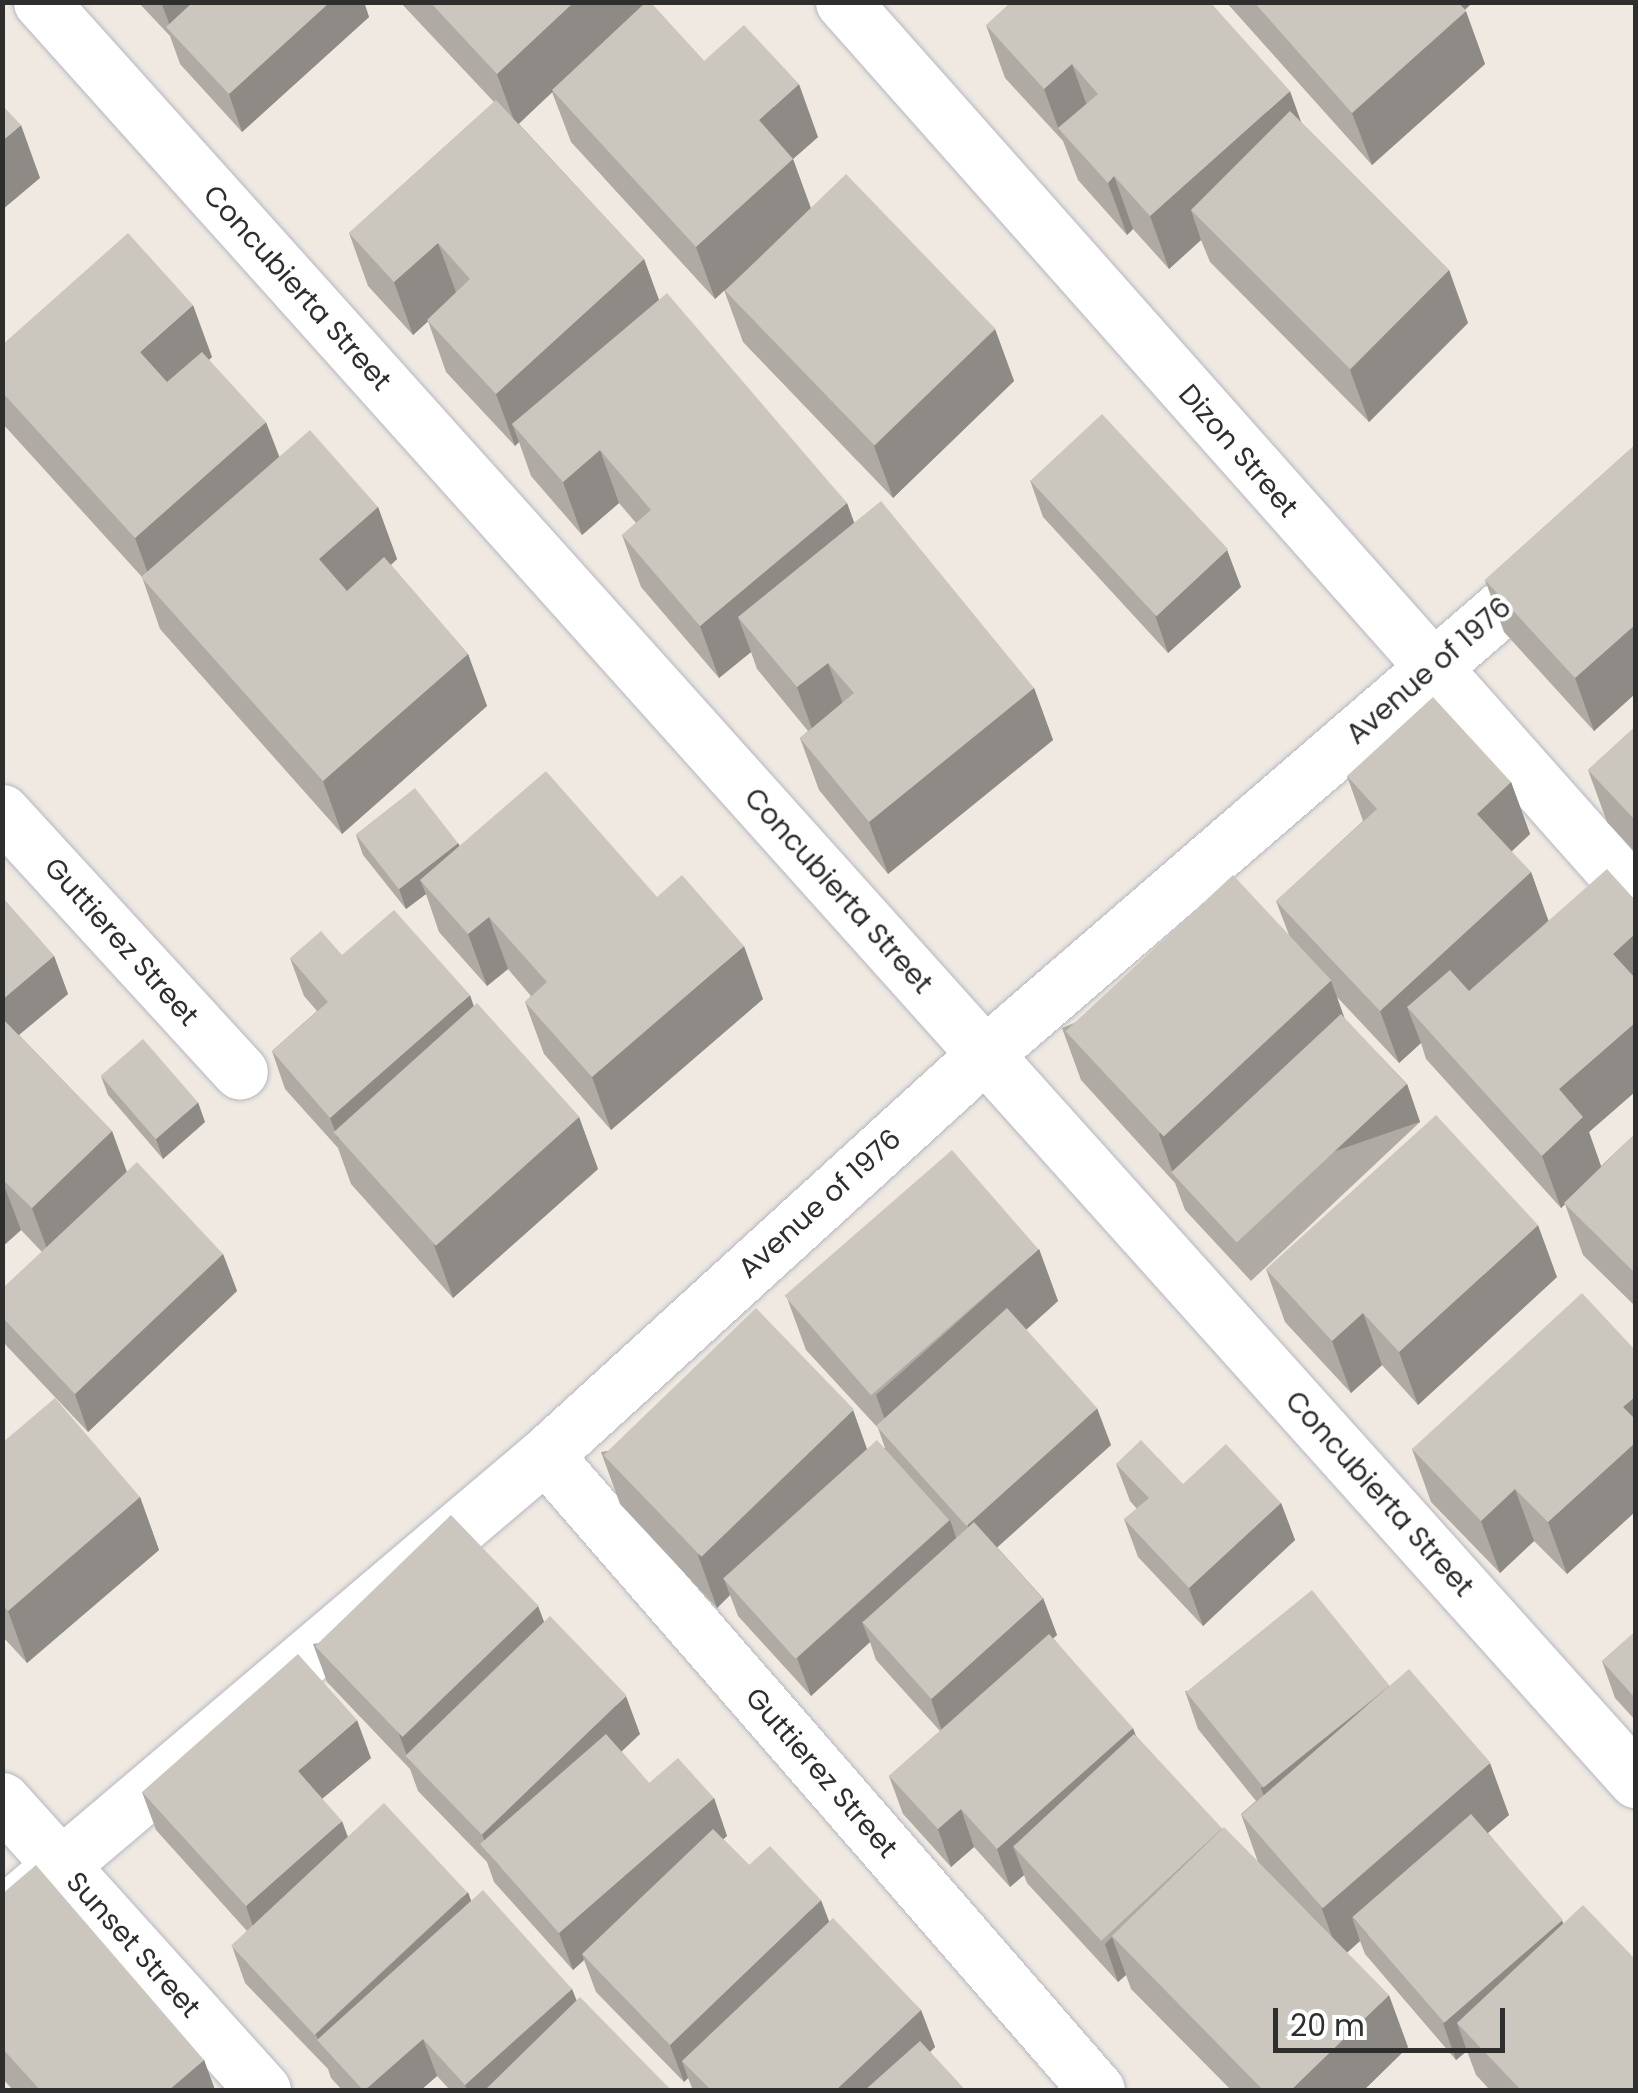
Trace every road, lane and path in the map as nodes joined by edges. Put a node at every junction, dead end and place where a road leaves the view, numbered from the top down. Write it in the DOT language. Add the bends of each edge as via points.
graph roads {
  1 [pos="41,2"];
  2 [pos="843,2"];
  3 [pos="1636,492"];
  4 [pos="1431,670"];
  5 [pos="2,812"];
  6 [pos="1636,896"];
  7 [pos="984,1054"];
  8 [pos="240,1072"];
  9 [pos="545,1455"];
  10 [pos="1636,1780"];
  11 [pos="2,1800"];
  12 [pos="60,1864"];
  13 [pos="2,1914"];
  14 [pos="264,2090"];
  15 [pos="1097,2090"];
  1 -- 7 [label="street, Concubierta Street"];
  2 -- 4 [label="street, Dizon Street"];
  3 -- 4 [label="street, Avenue of 1976"];
  4 -- 6 [label="street, Dizon Street"];
  4 -- 7 [label="street, Avenue of 1976"];
  5 -- 8 [label="street, Guttierez Street"];
  7 -- 9 [label="street, Avenue of 1976"];
  7 -- 10 [label="street, Concubierta Street"];
  9 -- 12 [label="street, Avenue of 1976"];
  9 -- 15 [label="street, Guttierez Street"];
  11 -- 12 [label="street, Sunset Street"];
  12 -- 13 [label="street, Avenue of 1976"];
  12 -- 14 [label="street, Sunset Street"];
}
